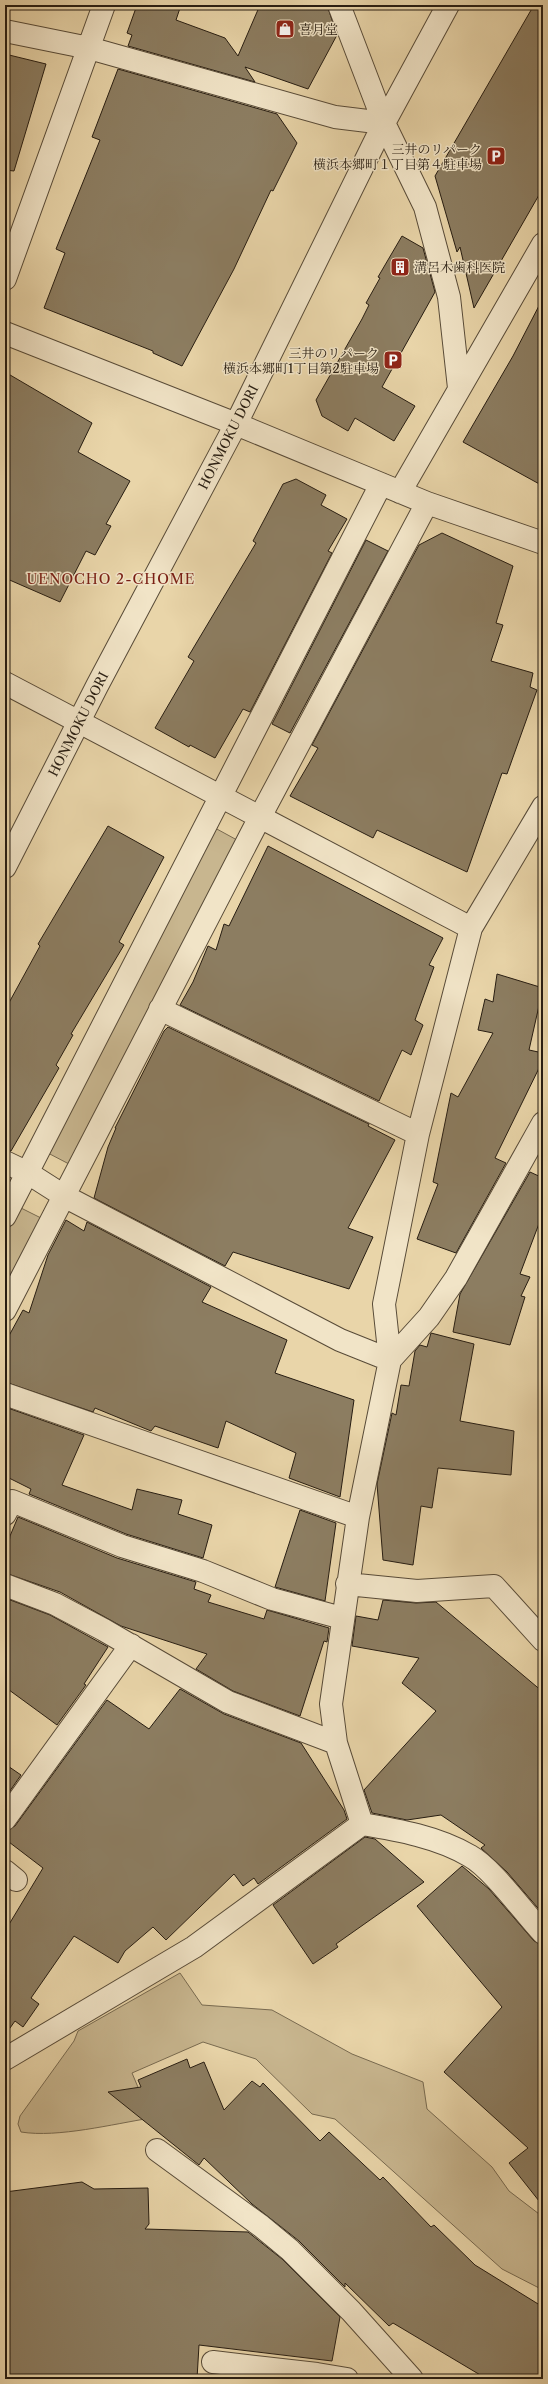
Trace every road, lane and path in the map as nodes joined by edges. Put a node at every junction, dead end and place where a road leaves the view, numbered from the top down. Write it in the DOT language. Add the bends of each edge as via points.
graph roads {
  1 [pos="104,5"];
  2 [pos="339,5"];
  3 [pos="448,5"];
  4 [pos="5,31"];
  5 [pos="89,48"];
  6 [pos="384,123"];
  7 [pos="543,244"];
  8 [pos="5,279"];
  9 [pos="5,333"];
  10 [pos="459,388"];
  11 [pos="236,424"];
  12 [pos="391,488"];
  13 [pos="427,503"];
  14 [pos="543,543"];
  15 [pos="5,682"];
  16 [pos="78,722"];
  17 [pos="222,796"];
  18 [pos="543,807"];
  19 [pos="260,817"];
  20 [pos="5,866"];
  21 [pos="471,928"];
  22 [pos="160,1009"];
  23 [pos="543,1123"];
  24 [pos="418,1134"];
  25 [pos="5,1162"];
  26 [pos="28,1173"];
  27 [pos="64,1196"];
  28 [pos="5,1216"];
  29 [pos="5,1310"];
  30 [pos="390,1360"];
  31 [pos="5,1394"];
  32 [pos="5,1514"];
  33 [pos="358,1517"];
  34 [pos="347,1584"];
  35 [pos="5,1585"];
  36 [pos="342,1618"];
  37 [pos="543,1640"];
  38 [pos="131,1645"];
  39 [pos="336,1743"];
  40 [pos="5,1819"];
  41 [pos="362,1824"];
  42 [pos="543,1933"];
  43 [pos="5,2059"];
  44 [pos="157,2150"];
  45 [pos="213,2362"];
  46 [pos="346,2379"];
  47 [pos="412,2379"];
  1 -- 5 [label="street"];
  2 -- 6 [label="street"];
  3 -- 6 [label="street, HONMOKU DORI"];
  4 -- 5 [label="street"];
  5 -- 6 [label="street" via="335,117"];
  5 -- 8 [label="street"];
  6 -- 10 [label="street" via="425,207 449,297"];
  6 -- 11 [label="street, HONMOKU DORI"];
  7 -- 10 [label="street"];
  9 -- 11 [label="street"];
  10 -- 12 [label="street"];
  11 -- 12 [label="street"];
  11 -- 16 [label="street, HONMOKU DORI"];
  12 -- 13 [label="street"];
  12 -- 17 [label="street"];
  13 -- 14 [label="street"];
  13 -- 19 [label="street"];
  15 -- 16 [label="street"];
  16 -- 17 [label="street"];
  16 -- 20 [label="street, HONMOKU DORI"];
  17 -- 19 [label="street"];
  17 -- 26 [label="street"];
  18 -- 21 [label="street"];
  19 -- 21 [label="street"];
  19 -- 22 [label="street"];
  21 -- 24 [label="street"];
  22 -- 24 [label="street"];
  22 -- 27 [label="street"];
  23 -- 30 [label="street" via="456,1278 429,1317"];
  24 -- 30 [label="street" via="384,1304"];
  25 -- 26 [label="street"];
  26 -- 27 [label="street"];
  26 -- 28 [label="street"];
  27 -- 29 [label="street"];
  27 -- 30 [label="street" via="340,1340"];
  30 -- 33 [label="street"];
  31 -- 33 [label="street"];
  32 -- 36 [label="street" via="12,1501 122,1546 203,1571 272,1598"];
  33 -- 34 [label="street"];
  34 -- 36 [label="street"];
  34 -- 37 [label="street" via="417,1591 494,1586"];
  35 -- 38 [label="street" via="55,1604"];
  36 -- 39 [label="street" via="331,1692"];
  38 -- 39 [label="street" via="228,1702"];
  38 -- 40 [label="street"];
  39 -- 41 [label="street"];
  41 -- 42 [label="street" via="420,1837 471,1856"];
  41 -- 43 [label="street" via="194,1947"];
  44 -- 47 [label="street" via="290,2250 351,2311"];
  45 -- 46 [label="street"];
}
